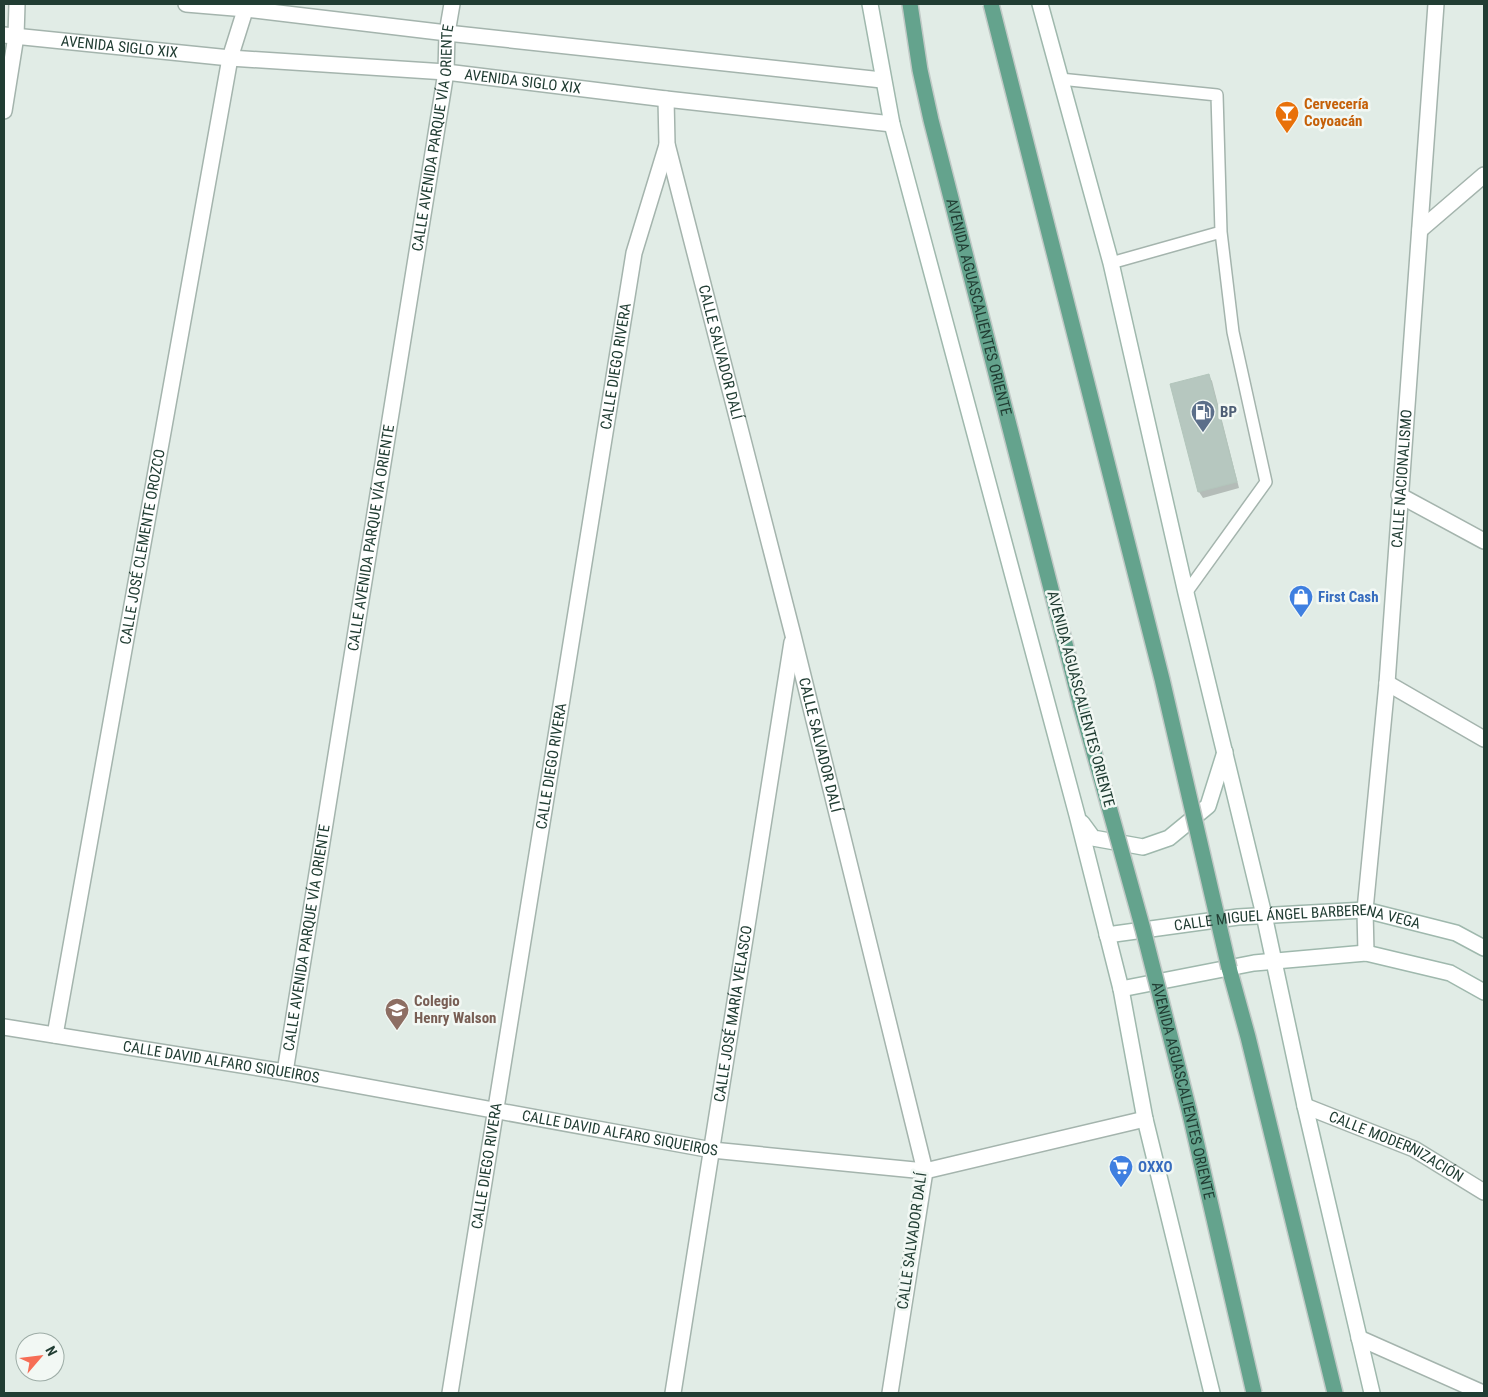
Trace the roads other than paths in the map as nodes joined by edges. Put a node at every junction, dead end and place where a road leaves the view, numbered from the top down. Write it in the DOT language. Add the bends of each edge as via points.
graph roads {
  1 [pos="17,4"];
  2 [pos="186,4"];
  3 [pos="452,4"];
  4 [pos="870,4"];
  5 [pos="910,4"];
  6 [pos="991,4"];
  7 [pos="1040,4"];
  8 [pos="1436,4"];
  9 [pos="246,6"];
  10 [pos="447,33"];
  11 [pos="10,35"];
  12 [pos="230,58"];
  13 [pos="446,72"];
  14 [pos="1060,79"];
  15 [pos="882,80"];
  16 [pos="666,100"];
  17 [pos="4,111"];
  18 [pos="892,124"];
  19 [pos="667,144"];
  20 [pos="1484,175"];
  21 [pos="1420,230"];
  22 [pos="1221,232"];
  23 [pos="1110,263"];
  24 [pos="1399,495"];
  25 [pos="1484,541"];
  26 [pos="1186,593"];
  27 [pos="794,635"];
  28 [pos="1387,683"];
  29 [pos="1484,739"];
  30 [pos="1225,752"];
  31 [pos="1077,815"];
  32 [pos="1365,910"];
  33 [pos="1264,914"];
  34 [pos="1107,936"];
  35 [pos="1484,948"];
  36 [pos="1366,953"];
  37 [pos="1275,961"];
  38 [pos="1121,989"];
  39 [pos="1484,992"];
  40 [pos="4,1027"];
  41 [pos="55,1035"];
  42 [pos="285,1072"];
  43 [pos="1305,1106"];
  44 [pos="496,1110"];
  45 [pos="1145,1119"];
  46 [pos="712,1150"];
  47 [pos="924,1171"];
  48 [pos="1484,1192"];
  49 [pos="1359,1338"];
  50 [pos="450,1393"];
  51 [pos="673,1393"];
  52 [pos="890,1393"];
  53 [pos="1212,1393"];
  54 [pos="1254,1393"];
  55 [pos="1335,1393"];
  56 [pos="1372,1393"];
  57 [pos="1484,1393"];
  1 -- 11 [label="street"];
  2 -- 9 [label="street"];
  3 -- 10 [label="street, CALLE AVENIDA PARQUE VÍA ORIENTE"];
  4 -- 15 [label="street"];
  5 -- 54 [label="main road, AVENIDA AGUASCALIENTES ORIENTE, bridge" via="931,120 1079,696 1146,937"];
  6 -- 55 [label="main road, bridge" via="1159,670"];
  7 -- 14 [label="street"];
  8 -- 21 [label="street, CALLE NACIONALISMO"];
  9 -- 10 [label="street"];
  9 -- 12 [label="street, CALLE JOSÉ CLEMENTE OROZCO"];
  10 -- 13 [label="street, CALLE AVENIDA PARQUE VÍA ORIENTE"];
  10 -- 15 [label="street"];
  11 -- 12 [label="street, AVENIDA SIGLO XIX"];
  11 -- 17 [label="street"];
  12 -- 13 [label="street, AVENIDA SIGLO XIX"];
  12 -- 41 [label="street, CALLE JOSÉ CLEMENTE OROZCO"];
  13 -- 16 [label="street, AVENIDA SIGLO XIX"];
  13 -- 42 [label="street, CALLE AVENIDA PARQUE VÍA ORIENTE"];
  14 -- 22 [label="lane" via="1216,95"];
  14 -- 23 [label="street"];
  15 -- 18 [label="street"];
  16 -- 18 [label="street, AVENIDA SIGLO XIX"];
  16 -- 19 [label="street, CALLE SALVADOR DALÍ"];
  18 -- 31 [label="street"];
  19 -- 27 [label="street, CALLE SALVADOR DALÍ"];
  19 -- 44 [label="street, CALLE DIEGO RIVERA" via="634,252"];
  20 -- 21 [label="street"];
  21 -- 24 [label="street, CALLE NACIONALISMO"];
  22 -- 23 [label="lane"];
  22 -- 26 [label="lane" via="1234,332 1266,482"];
  23 -- 26 [label="street"];
  24 -- 25 [label="street"];
  24 -- 28 [label="street, CALLE NACIONALISMO"];
  26 -- 30 [label="street"];
  27 -- 46 [label="street, CALLE JOSÉ MARÍA VELASCO"];
  27 -- 47 [label="street, CALLE SALVADOR DALÍ"];
  28 -- 29 [label="street"];
  28 -- 32 [label="street, CALLE NACIONALISMO"];
  30 -- 31 [label="street" via="1208,806 1169,838 1143,847 1093,838"];
  30 -- 33 [label="street"];
  31 -- 34 [label="street"];
  32 -- 33 [label="street, CALLE MIGUEL ÁNGEL BARBERENA VEGA"];
  32 -- 35 [label="street, CALLE MIGUEL ÁNGEL BARBERENA VEGA" via="1456,933"];
  32 -- 36 [label="street, CALLE NACIONALISMO"];
  33 -- 34 [label="street, CALLE MIGUEL ÁNGEL BARBERENA VEGA"];
  33 -- 37 [label="street"];
  34 -- 38 [label="street"];
  36 -- 37 [label="street, CALLE MIGUEL ÁNGEL BARBERENA VEGA"];
  36 -- 39 [label="street, CALLE MIGUEL ÁNGEL BARBERENA VEGA" via="1450,973"];
  37 -- 38 [label="street, CALLE MIGUEL ÁNGEL BARBERENA VEGA"];
  37 -- 43 [label="street"];
  38 -- 45 [label="street"];
  40 -- 41 [label="street, CALLE DAVID ALFARO SIQUEIROS"];
  41 -- 42 [label="street, CALLE DAVID ALFARO SIQUEIROS"];
  42 -- 44 [label="street, CALLE DAVID ALFARO SIQUEIROS"];
  43 -- 48 [label="street, CALLE MODERNIZACIÓN" via="1414,1149"];
  43 -- 49 [label="street"];
  44 -- 46 [label="street, CALLE DAVID ALFARO SIQUEIROS"];
  44 -- 50 [label="street, CALLE DIEGO RIVERA"];
  45 -- 47 [label="street, CALLE DAVID ALFARO SIQUEIROS"];
  45 -- 53 [label="street"];
  46 -- 47 [label="street, CALLE DAVID ALFARO SIQUEIROS"];
  46 -- 51 [label="street, CALLE JOSÉ MARÍA VELASCO"];
  47 -- 52 [label="street, CALLE SALVADOR DALÍ"];
  49 -- 56 [label="street"];
  49 -- 57 [label="street"];
}
